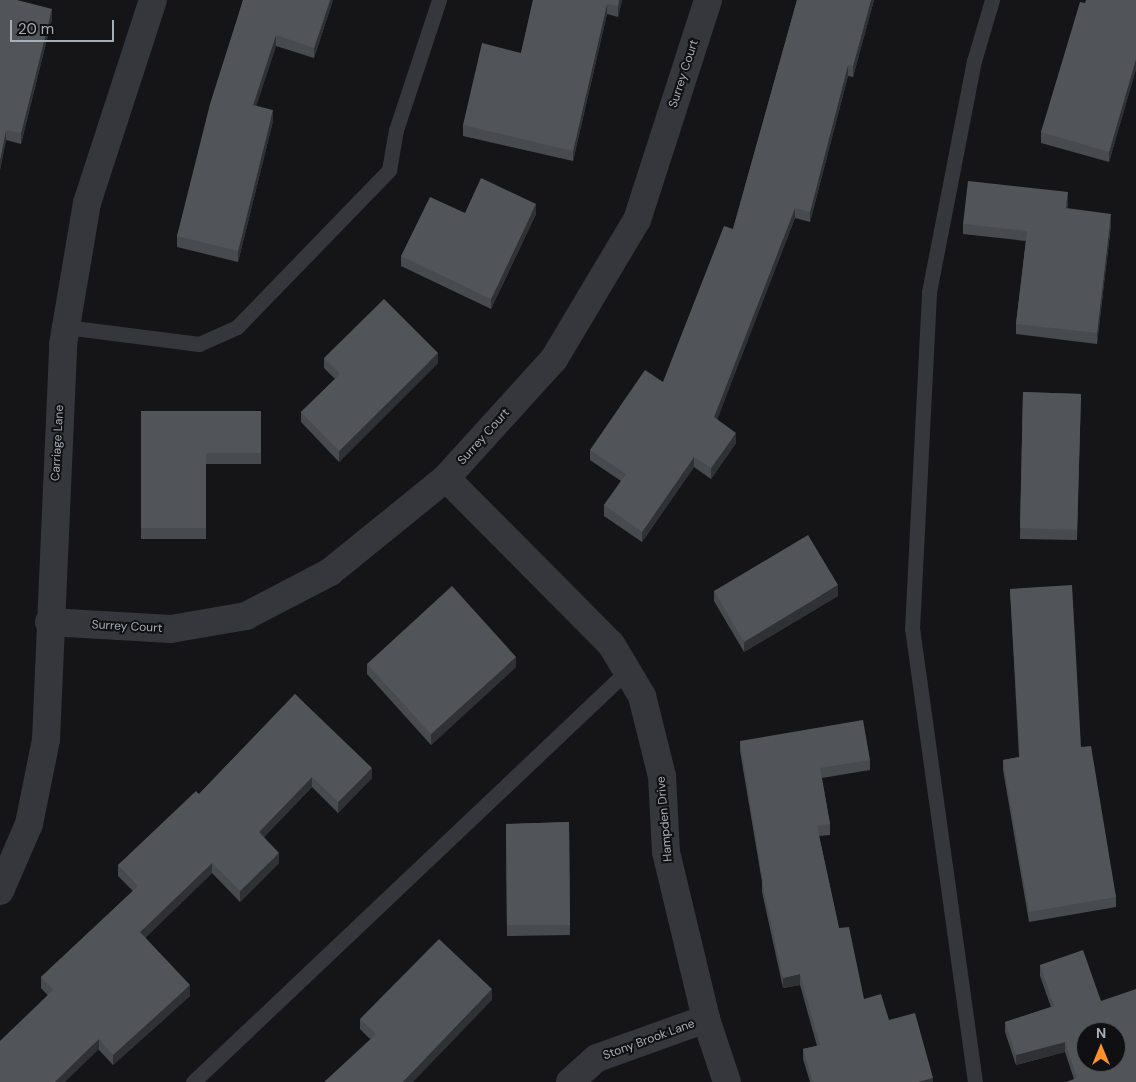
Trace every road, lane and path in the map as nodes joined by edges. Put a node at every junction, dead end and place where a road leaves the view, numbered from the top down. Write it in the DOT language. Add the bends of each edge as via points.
graph roads {
  1 [pos="153,0"];
  2 [pos="439,0"];
  3 [pos="708,0"];
  4 [pos="992,0"];
  5 [pos="66,327"];
  6 [pos="446,478"];
  7 [pos="49,622"];
  8 [pos="627,671"];
  9 [pos="0,891"];
  10 [pos="706,1020"];
  11 [pos="193,1082"];
  12 [pos="570,1082"];
  13 [pos="727,1082"];
  14 [pos="975,1082"];
  1 -- 5 [label="street, Carriage Lane" via="88,203"];
  2 -- 5 [label="lane" via="396,130 389,170 237,327 199,344"];
  3 -- 6 [label="street, Surrey Court" via="637,220 554,359"];
  4 -- 14 [label="lane" via="974,61 929,292 912,629"];
  5 -- 7 [label="street, Carriage Lane"];
  6 -- 7 [label="street, Surrey Court" via="330,572 246,616 171,629"];
  6 -- 8 [label="street, Hampden Drive" via="611,644"];
  7 -- 9 [label="street, Carriage Lane" via="46,740 30,824"];
  8 -- 10 [label="street, Hampden Drive" via="642,696 662,776 666,852"];
  8 -- 11 [label="lane"];
  10 -- 12 [label="street, Stony Brook Lane" via="597,1058"];
  10 -- 13 [label="street, Hampden Drive"];
}
